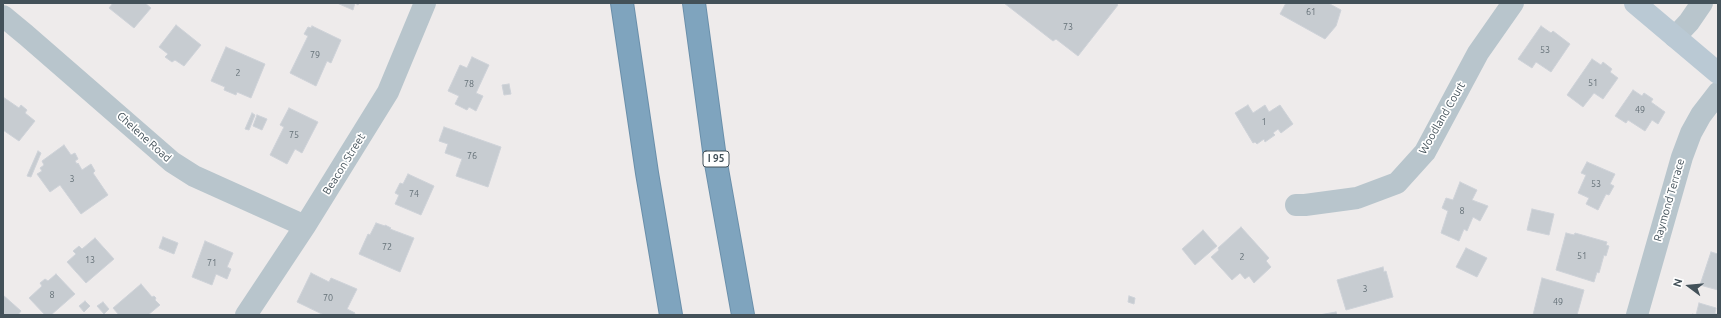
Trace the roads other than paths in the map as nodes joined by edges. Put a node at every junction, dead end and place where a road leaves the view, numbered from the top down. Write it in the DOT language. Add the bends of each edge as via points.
graph roads {
  1 [pos="425,3"];
  2 [pos="622,3"];
  3 [pos="694,3"];
  4 [pos="1514,3"];
  5 [pos="1635,3"];
  6 [pos="1702,3"];
  7 [pos="3,16"];
  8 [pos="1675,37"];
  9 [pos="1718,73"];
  10 [pos="1718,93"];
  11 [pos="1296,205"];
  12 [pos="305,226"];
  13 [pos="246,315"];
  14 [pos="671,315"];
  15 [pos="743,315"];
  16 [pos="1637,315"];
  1 -- 12 [label="street, Beacon Street" via="388,92"];
  2 -- 14 [label="highway"];
  3 -- 15 [label="highway, I 95" via="715,158"];
  4 -- 11 [label="street, Woodland Court" via="1478,53 1425,152 1397,184 1357,198"];
  5 -- 8 [label="main road"];
  6 -- 8 [label="street"];
  7 -- 12 [label="street, Chelene Road" via="172,162 194,176"];
  8 -- 9 [label="main road"];
  10 -- 16 [label="street, Raymond Terrace" via="1691,133 1682,157"];
  12 -- 13 [label="street, Beacon Street"];
}
